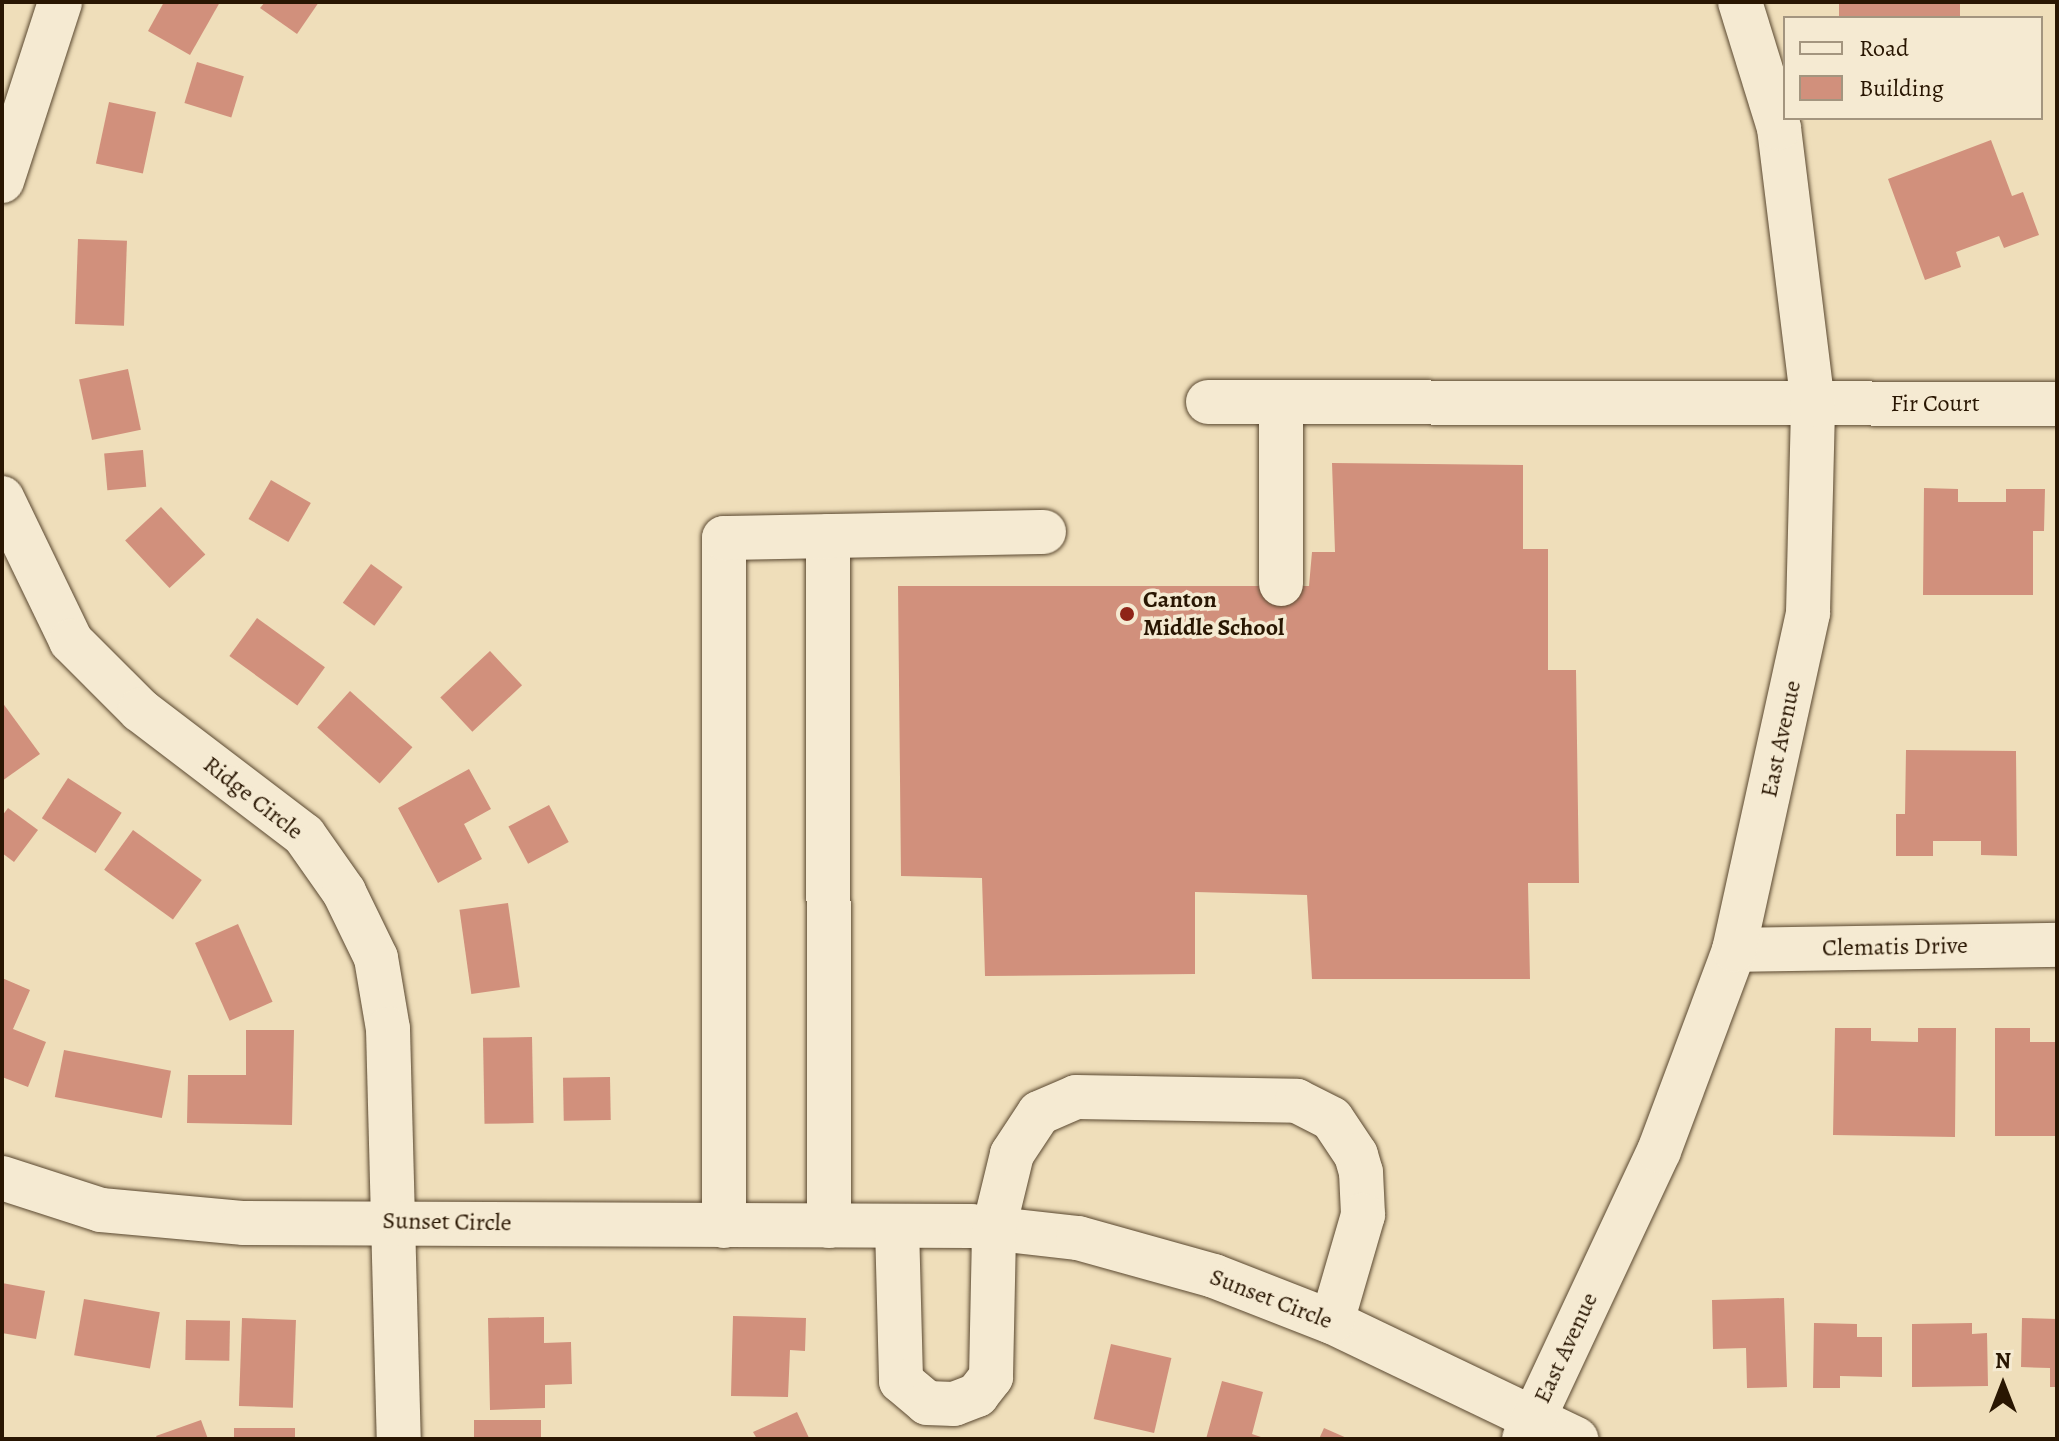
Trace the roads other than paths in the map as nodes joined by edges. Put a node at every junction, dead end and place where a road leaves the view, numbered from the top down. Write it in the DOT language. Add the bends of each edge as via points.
graph roads {
  1 [pos="60,2"];
  2 [pos="1740,2"];
  3 [pos="2,181"];
  4 [pos="1208,402"];
  5 [pos="1281,402"];
  6 [pos="2057,404"];
  7 [pos="1813,405"];
  8 [pos="2,498"];
  9 [pos="1044,532"];
  10 [pos="828,536"];
  11 [pos="1281,584"];
  12 [pos="2057,945"];
  13 [pos="1734,950"];
  14 [pos="2,1178"];
  15 [pos="393,1221"];
  16 [pos="724,1226"];
  17 [pos="829,1226"];
  18 [pos="897,1226"];
  19 [pos="994,1228"];
  20 [pos="1332,1322"];
  21 [pos="1528,1429"];
  22 [pos="399,1439"];
  23 [pos="1576,1439"];
  1 -- 3 [label="street"];
  2 -- 7 [label="street, East Avenue" via="1779,128"];
  4 -- 5 [label="street, Fir Court"];
  5 -- 7 [label="street, Fir Court"];
  5 -- 11 [label="street"];
  6 -- 7 [label="street, Fir Court"];
  7 -- 13 [label="street, East Avenue" via="1808,613"];
  8 -- 15 [label="street, Ridge Circle" via="71,641 140,710 304,835 344,892 376,958 388,1029"];
  9 -- 10 [label="street"];
  10 -- 16 [label="street" via="724,538"];
  10 -- 17 [label="street"];
  12 -- 13 [label="street, Clematis Drive"];
  13 -- 21 [label="street, East Avenue" via="1659,1151"];
  14 -- 15 [label="street, Sunset Circle" via="101,1210 244,1223"];
  15 -- 16 [label="street, Sunset Circle"];
  15 -- 22 [label="street, Ridge Circle"];
  16 -- 17 [label="street, Sunset Circle"];
  17 -- 18 [label="street, Sunset Circle"];
  18 -- 19 [label="street, Sunset Circle"];
  18 -- 19 [label="street" via="901,1381 916,1397 943,1406 977,1395 991,1377"];
  19 -- 20 [label="street, Sunset Circle" via="1078,1238 1160,1259"];
  19 -- 20 [label="street" via="1018,1139 1050,1104 1076,1097 1297,1101 1332,1119 1361,1172 1363,1215"];
  20 -- 21 [label="street, Sunset Circle"];
  21 -- 23 [label="street, Sunset Circle"];
}
